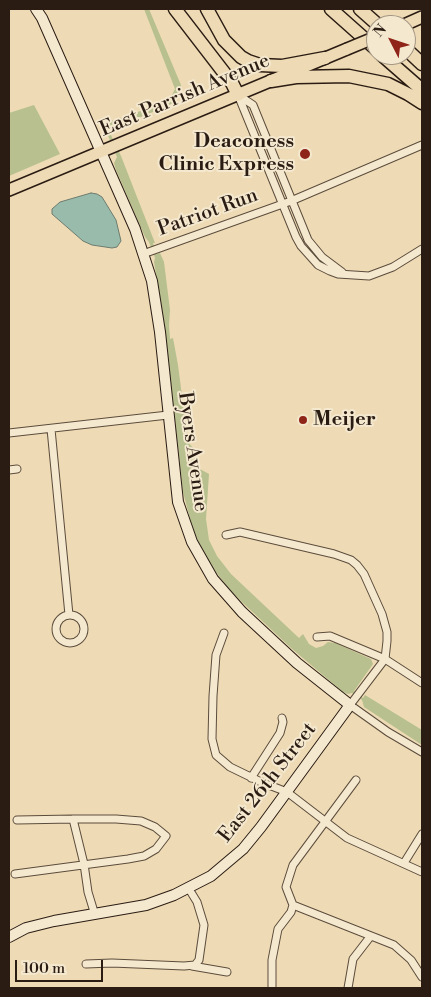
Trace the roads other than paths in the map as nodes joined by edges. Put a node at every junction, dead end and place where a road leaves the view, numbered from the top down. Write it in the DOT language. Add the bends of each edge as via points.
graph roads {
  1 [pos="36,9"];
  2 [pos="175,9"];
  3 [pos="207,9"];
  4 [pos="326,9"];
  5 [pos="331,9"];
  6 [pos="361,36"];
  7 [pos="366,40"];
  8 [pos="366,41"];
  9 [pos="325,58"];
  10 [pos="393,65"];
  11 [pos="271,81"];
  12 [pos="422,90"];
  13 [pos="238,95"];
  14 [pos="422,103"];
  15 [pos="422,145"];
  16 [pos="101,152"];
  17 [pos="9,190"];
  18 [pos="291,201"];
  19 [pos="282,204"];
  20 [pos="422,249"];
  21 [pos="143,254"];
  22 [pos="344,274"];
  23 [pos="168,415"];
  24 [pos="51,429"];
  25 [pos="9,433"];
  26 [pos="17,469"];
  27 [pos="9,470"];
  28 [pos="226,535"];
  29 [pos="69,615"];
  30 [pos="224,633"];
  31 [pos="317,637"];
  32 [pos="384,659"];
  33 [pos="422,683"];
  34 [pos="350,705"];
  35 [pos="282,718"];
  36 [pos="422,752"];
  37 [pos="251,778"];
  38 [pos="356,780"];
  39 [pos="287,792"];
  40 [pos="73,818"];
  41 [pos="18,820"];
  42 [pos="326,822"];
  43 [pos="422,834"];
  44 [pos="404,863"];
  45 [pos="84,864"];
  46 [pos="422,872"];
  47 [pos="15,874"];
  48 [pos="189,889"];
  49 [pos="294,905"];
  50 [pos="95,915"];
  51 [pos="9,936"];
  52 [pos="370,937"];
  53 [pos="86,964"];
  54 [pos="192,966"];
  55 [pos="227,972"];
  56 [pos="422,977"];
  57 [pos="272,988"];
  58 [pos="348,988"];
  1 -- 16 [label="street, Byers Avenue"];
  2 -- 13 [label="highway"];
  3 -- 9 [label="highway" via="224,40 242,57 260,65 282,66"];
  4 -- 6 [label="highway"];
  5 -- 6 [label="highway"];
  6 -- 7 [label="highway"];
  8 -- 9 [label="main road, East Parrish Avenue, bridge"];
  9 -- 11 [label="main road, East Parrish Avenue"];
  10 -- 12 [label="highway"];
  11 -- 13 [label="main road, East Parrish Avenue"];
  11 -- 14 [label="highway" via="349,76 388,84"];
  13 -- 16 [label="main road, East Parrish Avenue"];
  13 -- 18 [label="street" via="253,104"];
  13 -- 19 [label="street"];
  15 -- 18 [label="street, Patriot Run"];
  16 -- 17 [label="main road, East Parrish Avenue"];
  16 -- 21 [label="street, Byers Avenue"];
  18 -- 19 [label="street, Patriot Run"];
  18 -- 22 [label="street" via="308,240 327,262"];
  19 -- 21 [label="street, Patriot Run"];
  19 -- 22 [label="street" via="296,237 312,259 330,271"];
  20 -- 22 [label="street" via="380,273 369,276"];
  21 -- 23 [label="street, Byers Avenue" via="152,281 160,332"];
  23 -- 24 [label="street"];
  23 -- 34 [label="street, Byers Avenue" via="178,502 205,567 242,612 297,663"];
  24 -- 25 [label="street"];
  24 -- 29 [label="street"];
  26 -- 27 [label="street"];
  28 -- 32 [label="street" via="240,532 351,560 368,583 386,626"];
  29 -- 29 [label="street" via="78,618 84,630 81,638 68,643 60,640 56,631 60,618"];
  30 -- 37 [label="street" via="216,655 213,748 222,762"];
  31 -- 32 [label="street" via="330,636"];
  32 -- 33 [label="street"];
  32 -- 34 [label="street"];
  34 -- 36 [label="street, Byers Avenue"];
  34 -- 39 [label="street, East 26th Street"];
  35 -- 37 [label="street" via="280,733"];
  37 -- 39 [label="street"];
  38 -- 42 [label="street"];
  39 -- 42 [label="street"];
  39 -- 48 [label="street, East 26th Street" via="243,849 222,868"];
  40 -- 41 [label="street"];
  40 -- 45 [label="street"];
  40 -- 45 [label="street" via="141,821 166,836 156,849 144,856"];
  42 -- 44 [label="street" via="347,838"];
  42 -- 49 [label="street" via="293,865 286,887"];
  43 -- 44 [label="street"];
  44 -- 46 [label="street"];
  45 -- 47 [label="street"];
  45 -- 50 [label="street"];
  48 -- 50 [label="street, East 26th Street" via="146,905"];
  48 -- 54 [label="street" via="204,925 199,960"];
  49 -- 52 [label="street"];
  49 -- 57 [label="street" via="278,929 272,960"];
  50 -- 51 [label="street, East 26th Street" via="54,921"];
  52 -- 56 [label="street" via="394,945 411,960"];
  52 -- 58 [label="street" via="353,959"];
  53 -- 54 [label="street"];
  54 -- 55 [label="street"];
}
